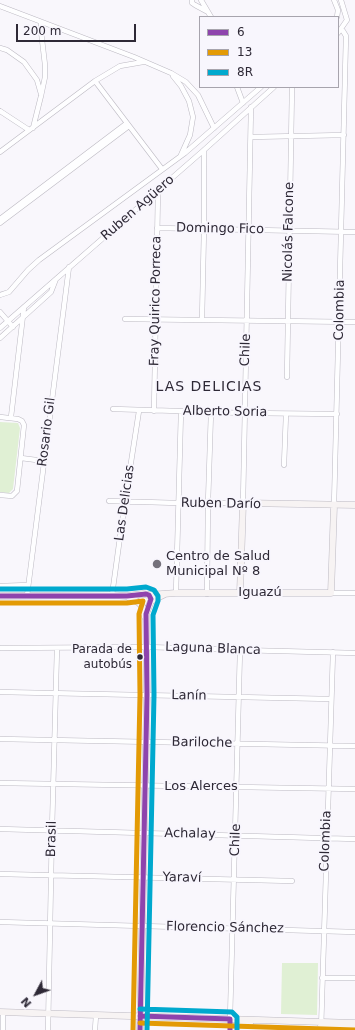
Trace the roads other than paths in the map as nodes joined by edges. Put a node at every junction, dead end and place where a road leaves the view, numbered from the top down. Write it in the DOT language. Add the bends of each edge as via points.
graph roads {
  1 [pos="192,0"];
  2 [pos="201,0"];
  3 [pos="334,0"];
  4 [pos="341,0"];
  5 [pos="0,6"];
  6 [pos="5,8"];
  7 [pos="0,10"];
  8 [pos="208,12"];
  9 [pos="210,16"];
  10 [pos="337,16"];
  11 [pos="41,22"];
  12 [pos="339,31"];
  13 [pos="0,48"];
  14 [pos="144,62"];
  15 [pos="171,74"];
  16 [pos="95,81"];
  17 [pos="237,88"];
  18 [pos="260,88"];
  19 [pos="273,88"];
  20 [pos="292,88"];
  21 [pos="41,96"];
  22 [pos="244,103"];
  23 [pos="251,107"];
  24 [pos="0,111"];
  25 [pos="128,124"];
  26 [pos="214,128"];
  27 [pos="31,129"];
  28 [pos="344,135"];
  29 [pos="292,136"];
  30 [pos="251,137"];
  31 [pos="204,150"];
  32 [pos="0,152"];
  33 [pos="181,155"];
  34 [pos="162,169"];
  35 [pos="158,191"];
  36 [pos="0,219"];
  37 [pos="0,223"];
  38 [pos="157,228"];
  39 [pos="204,228"];
  40 [pos="249,230"];
  41 [pos="289,231"];
  42 [pos="342,232"];
  43 [pos="355,232"];
  44 [pos="69,267"];
  45 [pos="56,279"];
  46 [pos="0,295"];
  47 [pos="24,307"];
  48 [pos="0,312"];
  49 [pos="22,318"];
  50 [pos="125,319"];
  51 [pos="156,319"];
  52 [pos="202,320"];
  53 [pos="8,321"];
  54 [pos="247,321"];
  55 [pos="288,321"];
  56 [pos="339,322"];
  57 [pos="355,322"];
  58 [pos="1,325"];
  59 [pos="13,327"];
  60 [pos="0,338"];
  61 [pos="287,377"];
  62 [pos="112,409"];
  63 [pos="139,411"];
  64 [pos="154,411"];
  65 [pos="181,411"];
  66 [pos="211,412"];
  67 [pos="244,414"];
  68 [pos="286,414"];
  69 [pos="337,414"];
  70 [pos="0,417"];
  71 [pos="11,417"];
  72 [pos="21,458"];
  73 [pos="44,461"];
  74 [pos="284,465"];
  75 [pos="0,495"];
  76 [pos="109,501"];
  77 [pos="125,501"];
  78 [pos="178,503"];
  79 [pos="208,503"];
  80 [pos="243,503"];
  81 [pos="334,506"];
  82 [pos="355,507"];
  83 [pos="28,585"];
  84 [pos="0,586"];
  85 [pos="176,593"];
  86 [pos="240,593"];
  87 [pos="331,593"];
  88 [pos="355,593"];
  89 [pos="165,594"];
  90 [pos="207,594"];
  91 [pos="112,595"];
  92 [pos="141,595"];
  93 [pos="148,595"];
  94 [pos="0,596"];
  95 [pos="27,596"];
  96 [pos="127,596"];
  97 [pos="150,603"];
  98 [pos="140,604"];
  99 [pos="147,623"];
  100 [pos="147,646"];
  101 [pos="0,648"];
  102 [pos="57,648"];
  103 [pos="240,650"];
  104 [pos="332,652"];
  105 [pos="355,653"];
  106 [pos="0,692"];
  107 [pos="56,693"];
  108 [pos="146,695"];
  109 [pos="240,697"];
  110 [pos="331,699"];
  111 [pos="0,739"];
  112 [pos="55,740"];
  113 [pos="146,741"];
  114 [pos="238,744"];
  115 [pos="329,745"];
  116 [pos="355,746"];
  117 [pos="0,783"];
  118 [pos="53,784"];
  119 [pos="145,787"];
  120 [pos="237,787"];
  121 [pos="328,789"];
  122 [pos="355,789"];
  123 [pos="0,829"];
  124 [pos="52,830"];
  125 [pos="143,833"];
  126 [pos="236,835"];
  127 [pos="326,838"];
  128 [pos="355,839"];
  129 [pos="0,874"];
  130 [pos="52,875"];
  131 [pos="143,877"];
  132 [pos="235,879"];
  133 [pos="292,881"];
  134 [pos="0,922"];
  135 [pos="51,923"];
  136 [pos="142,926"];
  137 [pos="234,928"];
  138 [pos="324,930"];
  139 [pos="355,932"];
  140 [pos="322,978"];
  141 [pos="355,978"];
  142 [pos="1,1012"];
  143 [pos="48,1014"];
  144 [pos="96,1015"];
  145 [pos="140,1016"];
  146 [pos="230,1019"];
  147 [pos="355,1023"];
  148 [pos="321,1026"];
  149 [pos="355,1027"];
  150 [pos="3,1030"];
  151 [pos="48,1030"];
  152 [pos="95,1030"];
  153 [pos="140,1030"];
  154 [pos="231,1030"];
  1 -- 8 [label="street" via="192,3"];
  2 -- 8 [label="street"];
  3 -- 10 [label="street"];
  4 -- 12 [label="street" via="347,20"];
  5 -- 6 [label="street"];
  6 -- 7 [label="street"];
  6 -- 11 [label="street"];
  8 -- 9 [label="street"];
  11 -- 14 [label="street"];
  11 -- 21 [label="street" via="45,65"];
  12 -- 28 [label="street, Colombia" via="343,31 346,36"];
  13 -- 21 [label="street" via="17,56 30,69 37,80"];
  14 -- 15 [label="street"];
  14 -- 16 [label="street" via="120,66"];
  15 -- 26 [label="street" via="186,82 198,95"];
  15 -- 33 [label="street" via="189,100 193,117 190,135"];
  16 -- 25 [label="street"];
  16 -- 27 [label="street"];
  17 -- 22 [label="street"];
  18 -- 22 [label="street"];
  19 -- 23 [label="street, Ruben Agüero"];
  20 -- 29 [label="street, Nicolás Falcone"];
  21 -- 27 [label="street"];
  22 -- 26 [label="street"];
  23 -- 30 [label="street, Chile"];
  23 -- 31 [label="street, Ruben Agüero"];
  24 -- 27 [label="street"];
  25 -- 34 [label="street"];
  25 -- 36 [label="street"];
  25 -- 37 [label="street"];
  26 -- 33 [label="street"];
  27 -- 32 [label="street"];
  28 -- 29 [label="street"];
  28 -- 42 [label="street, Colombia"];
  29 -- 30 [label="street"];
  29 -- 41 [label="street, Nicolás Falcone"];
  30 -- 40 [label="street, Chile"];
  31 -- 35 [label="street, Ruben Agüero"];
  31 -- 39 [label="street"];
  33 -- 34 [label="street"];
  34 -- 46 [label="street" via="39,260 8,292"];
  35 -- 38 [label="street, Fray Quirico Porreca"];
  35 -- 44 [label="street, Ruben Agüero"];
  38 -- 39 [label="street, Domingo Fico"];
  38 -- 51 [label="street, Fray Quirico Porreca"];
  39 -- 40 [label="street, Domingo Fico"];
  39 -- 52 [label="street"];
  40 -- 41 [label="street, Domingo Fico"];
  40 -- 54 [label="street, Chile"];
  41 -- 42 [label="street, Domingo Fico"];
  41 -- 55 [label="street, Nicolás Falcone"];
  42 -- 43 [label="street, Domingo Fico"];
  42 -- 56 [label="street, Colombia"];
  44 -- 45 [label="street, Ruben Agüero"];
  44 -- 73 [label="street, Rosario Gil"];
  45 -- 47 [label="street, Ruben Agüero"];
  45 -- 49 [label="street" via="51,292"];
  47 -- 49 [label="street"];
  47 -- 53 [label="street, Ruben Agüero"];
  48 -- 53 [label="street"];
  49 -- 59 [label="street"];
  49 -- 71 [label="street"];
  50 -- 51 [label="street"];
  51 -- 52 [label="street"];
  51 -- 64 [label="street, Fray Quirico Porreca"];
  52 -- 54 [label="street"];
  53 -- 58 [label="street, Ruben Agüero"];
  53 -- 59 [label="street"];
  54 -- 55 [label="street"];
  54 -- 67 [label="street, Chile"];
  55 -- 56 [label="street"];
  55 -- 61 [label="street, Nicolás Falcone"];
  56 -- 57 [label="street"];
  56 -- 69 [label="street, Colombia"];
  59 -- 60 [label="street"];
  62 -- 63 [label="street, Alberto Soria"];
  63 -- 64 [label="street, Alberto Soria"];
  63 -- 77 [label="street, Las Delicias"];
  64 -- 65 [label="street, Alberto Soria"];
  65 -- 66 [label="street, Alberto Soria"];
  65 -- 78 [label="street"];
  66 -- 67 [label="street, Alberto Soria"];
  66 -- 79 [label="street"];
  67 -- 68 [label="street, Alberto Soria"];
  67 -- 80 [label="street, Chile"];
  68 -- 69 [label="street, Alberto Soria"];
  68 -- 74 [label="street"];
  69 -- 81 [label="street, Colombia"];
  70 -- 71 [label="street"];
  71 -- 72 [label="street" via="22,421 24,425"];
  72 -- 73 [label="street"];
  72 -- 75 [label="street" via="15,494"];
  73 -- 83 [label="street, Rosario Gil"];
  76 -- 77 [label="street, Ruben Darío"];
  77 -- 78 [label="street, Ruben Darío"];
  77 -- 91 [label="street, Las Delicias"];
  78 -- 79 [label="street, Ruben Darío"];
  78 -- 85 [label="street"];
  79 -- 80 [label="street, Ruben Darío"];
  79 -- 90 [label="street"];
  80 -- 81 [label="main road, Ruben Darío"];
  80 -- 86 [label="main road, Chile"];
  81 -- 82 [label="main road, Ruben Darío"];
  81 -- 87 [label="main road, Colombia"];
  83 -- 84 [label="street"];
  83 -- 95 [label="street, Rosario Gil"];
  85 -- 89 [label="main road, Iguazú"];
  85 -- 90 [label="main road, Iguazú"];
  86 -- 87 [label="main road, Iguazú"];
  86 -- 90 [label="main road, Iguazú"];
  87 -- 88 [label="street, Iguazú"];
  89 -- 93 [label="main road, Iguazú"];
  89 -- 97 [label="main road, Iguazú"];
  91 -- 95 [label="main road"];
  91 -- 96 [label="main road"];
  92 -- 93 [label="main road"];
  92 -- 96 [label="main road"];
  92 -- 98 [label="main road"];
  93 -- 97 [label="main road"];
  94 -- 95 [label="main road"];
  96 -- 98 [label="main road"];
  97 -- 98 [label="main road"];
  97 -- 99 [label="main road" via="146,614"];
  98 -- 99 [label="main road"];
  99 -- 100 [label="main road"];
  100 -- 102 [label="street, Laguna Blanca"];
  100 -- 103 [label="street, Laguna Blanca"];
  100 -- 108 [label="main road"];
  101 -- 102 [label="street, Laguna Blanca"];
  102 -- 107 [label="street, Brasil"];
  103 -- 104 [label="street, Laguna Blanca"];
  103 -- 109 [label="street, Chile"];
  104 -- 105 [label="street, Laguna Blanca"];
  104 -- 110 [label="street, Colombia"];
  106 -- 107 [label="street, Lanín"];
  107 -- 108 [label="street, Lanín"];
  107 -- 112 [label="street, Brasil"];
  108 -- 109 [label="street, Lanín"];
  108 -- 113 [label="main road"];
  109 -- 110 [label="street, Lanín"];
  109 -- 114 [label="street, Chile"];
  110 -- 115 [label="street, Colombia"];
  111 -- 112 [label="street, Bariloche"];
  112 -- 113 [label="street, Bariloche"];
  112 -- 118 [label="street, Brasil"];
  113 -- 114 [label="street, Bariloche"];
  113 -- 119 [label="main road"];
  114 -- 115 [label="street, Bariloche"];
  114 -- 120 [label="street, Chile"];
  115 -- 116 [label="street, Bariloche"];
  115 -- 121 [label="street, Colombia"];
  117 -- 118 [label="street, Los Alerces"];
  118 -- 119 [label="street, Los Alerces"];
  118 -- 124 [label="street, Brasil"];
  119 -- 120 [label="street, Los Alerces"];
  119 -- 125 [label="main road"];
  120 -- 121 [label="street, Los Alerces"];
  120 -- 126 [label="street, Chile"];
  121 -- 122 [label="street, Los Alerces"];
  121 -- 127 [label="street, Colombia"];
  123 -- 124 [label="street, Achalay"];
  124 -- 125 [label="street, Achalay"];
  124 -- 130 [label="street, Brasil"];
  125 -- 126 [label="street, Achalay"];
  125 -- 131 [label="main road"];
  126 -- 127 [label="street, Achalay"];
  126 -- 132 [label="street, Chile"];
  127 -- 128 [label="street, Achalay"];
  127 -- 138 [label="street, Colombia"];
  129 -- 130 [label="street, Yaraví"];
  130 -- 131 [label="street, Yaraví"];
  130 -- 135 [label="street, Brasil"];
  131 -- 132 [label="street, Yaraví"];
  131 -- 136 [label="main road"];
  132 -- 133 [label="street, Yaraví"];
  132 -- 137 [label="street, Chile"];
  134 -- 135 [label="street, Florencio Sánchez"];
  135 -- 136 [label="street, Florencio Sánchez"];
  135 -- 143 [label="street, Brasil"];
  136 -- 137 [label="street, Florencio Sánchez"];
  136 -- 145 [label="main road"];
  137 -- 138 [label="street, Florencio Sánchez"];
  137 -- 146 [label="street, Chile"];
  138 -- 139 [label="street, Florencio Sánchez"];
  138 -- 140 [label="street, Colombia"];
  140 -- 141 [label="street"];
  140 -- 148 [label="street, Colombia"];
  142 -- 143 [label="main road"];
  142 -- 150 [label="street"];
  143 -- 144 [label="main road"];
  143 -- 151 [label="street, Brasil"];
  144 -- 145 [label="main road"];
  144 -- 152 [label="street"];
  145 -- 146 [label="main road"];
  145 -- 153 [label="main road"];
  146 -- 148 [label="main road"];
  146 -- 154 [label="main road, Chile"];
  147 -- 148 [label="main road"];
  148 -- 149 [label="main road"];
  148 -- 154 [label="main road" via="245,1023 238,1024"];
}
